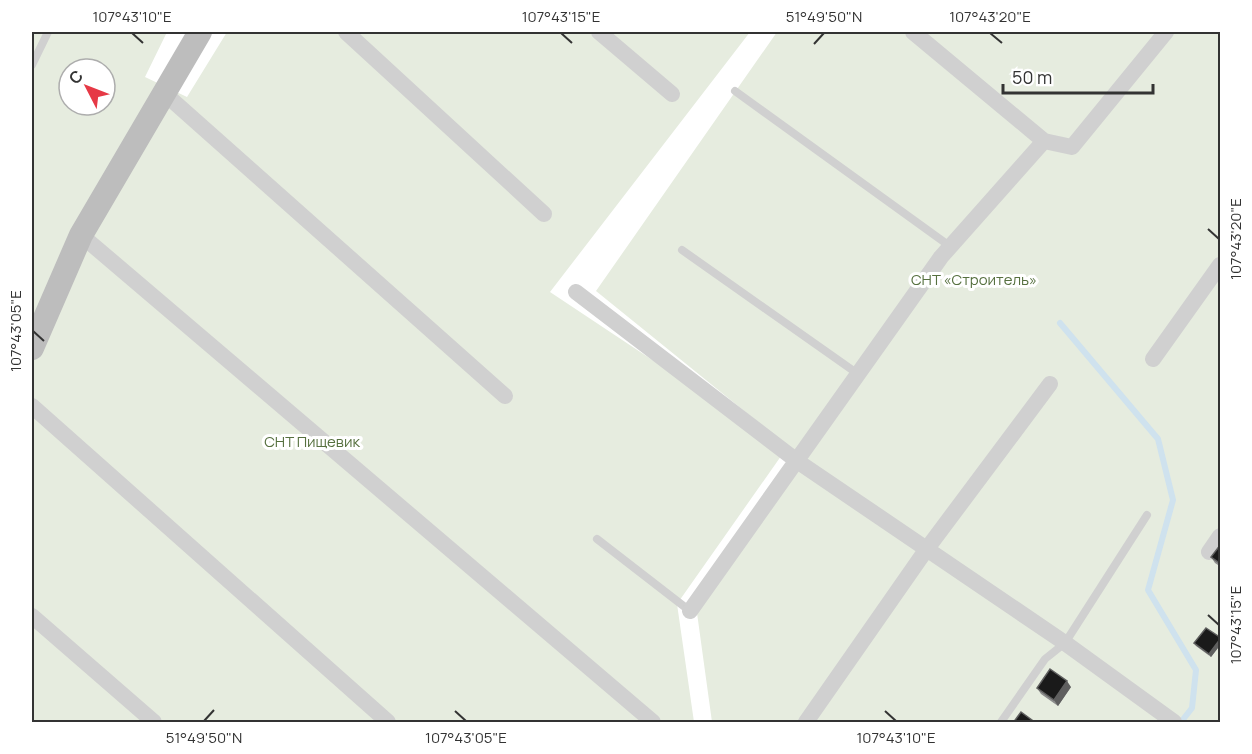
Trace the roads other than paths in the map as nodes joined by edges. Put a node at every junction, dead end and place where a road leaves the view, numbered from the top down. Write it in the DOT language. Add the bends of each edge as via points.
graph roads {
  1 [pos="48,32"];
  2 [pos="200,32"];
  3 [pos="346,32"];
  4 [pos="599,32"];
  5 [pos="913,32"];
  6 [pos="1166,32"];
  7 [pos="32,65"];
  8 [pos="735,91"];
  9 [pos="164,93"];
  10 [pos="672,94"];
  11 [pos="1044,141"];
  12 [pos="544,214"];
  13 [pos="81,235"];
  14 [pos="951,247"];
  15 [pos="682,250"];
  16 [pos="1221,265"];
  17 [pos="576,292"];
  18 [pos="32,348"];
  19 [pos="1153,359"];
  20 [pos="858,374"];
  21 [pos="1050,384"];
  22 [pos="505,396"];
  23 [pos="32,406"];
  24 [pos="797,461"];
  25 [pos="1147,515"];
  26 [pos="1221,536"];
  27 [pos="597,539"];
  28 [pos="926,550"];
  29 [pos="1209,552"];
  30 [pos="690,611"];
  31 [pos="32,616"];
  32 [pos="1065,643"];
  33 [pos="154,723"];
  34 [pos="388,723"];
  35 [pos="653,723"];
  36 [pos="806,723"];
  37 [pos="1001,723"];
  38 [pos="1174,723"];
  1 -- 7 [label="lane"];
  2 -- 9 [label="street"];
  3 -- 12 [label="street"];
  4 -- 10 [label="street"];
  5 -- 11 [label="street"];
  6 -- 11 [label="street" via="1072,147"];
  8 -- 14 [label="lane"];
  9 -- 13 [label="street"];
  9 -- 22 [label="street"];
  11 -- 14 [label="street"];
  13 -- 18 [label="street"];
  13 -- 35 [label="street"];
  14 -- 20 [label="street"];
  15 -- 20 [label="lane"];
  16 -- 19 [label="street"];
  17 -- 24 [label="street"];
  20 -- 24 [label="street"];
  21 -- 28 [label="street"];
  23 -- 34 [label="street"];
  24 -- 28 [label="street"];
  24 -- 30 [label="street"];
  25 -- 32 [label="lane"];
  26 -- 29 [label="street"];
  27 -- 30 [label="lane"];
  28 -- 32 [label="street"];
  28 -- 36 [label="street"];
  31 -- 33 [label="street"];
  32 -- 37 [label="lane" via="1045,658"];
  32 -- 38 [label="street"];
}
